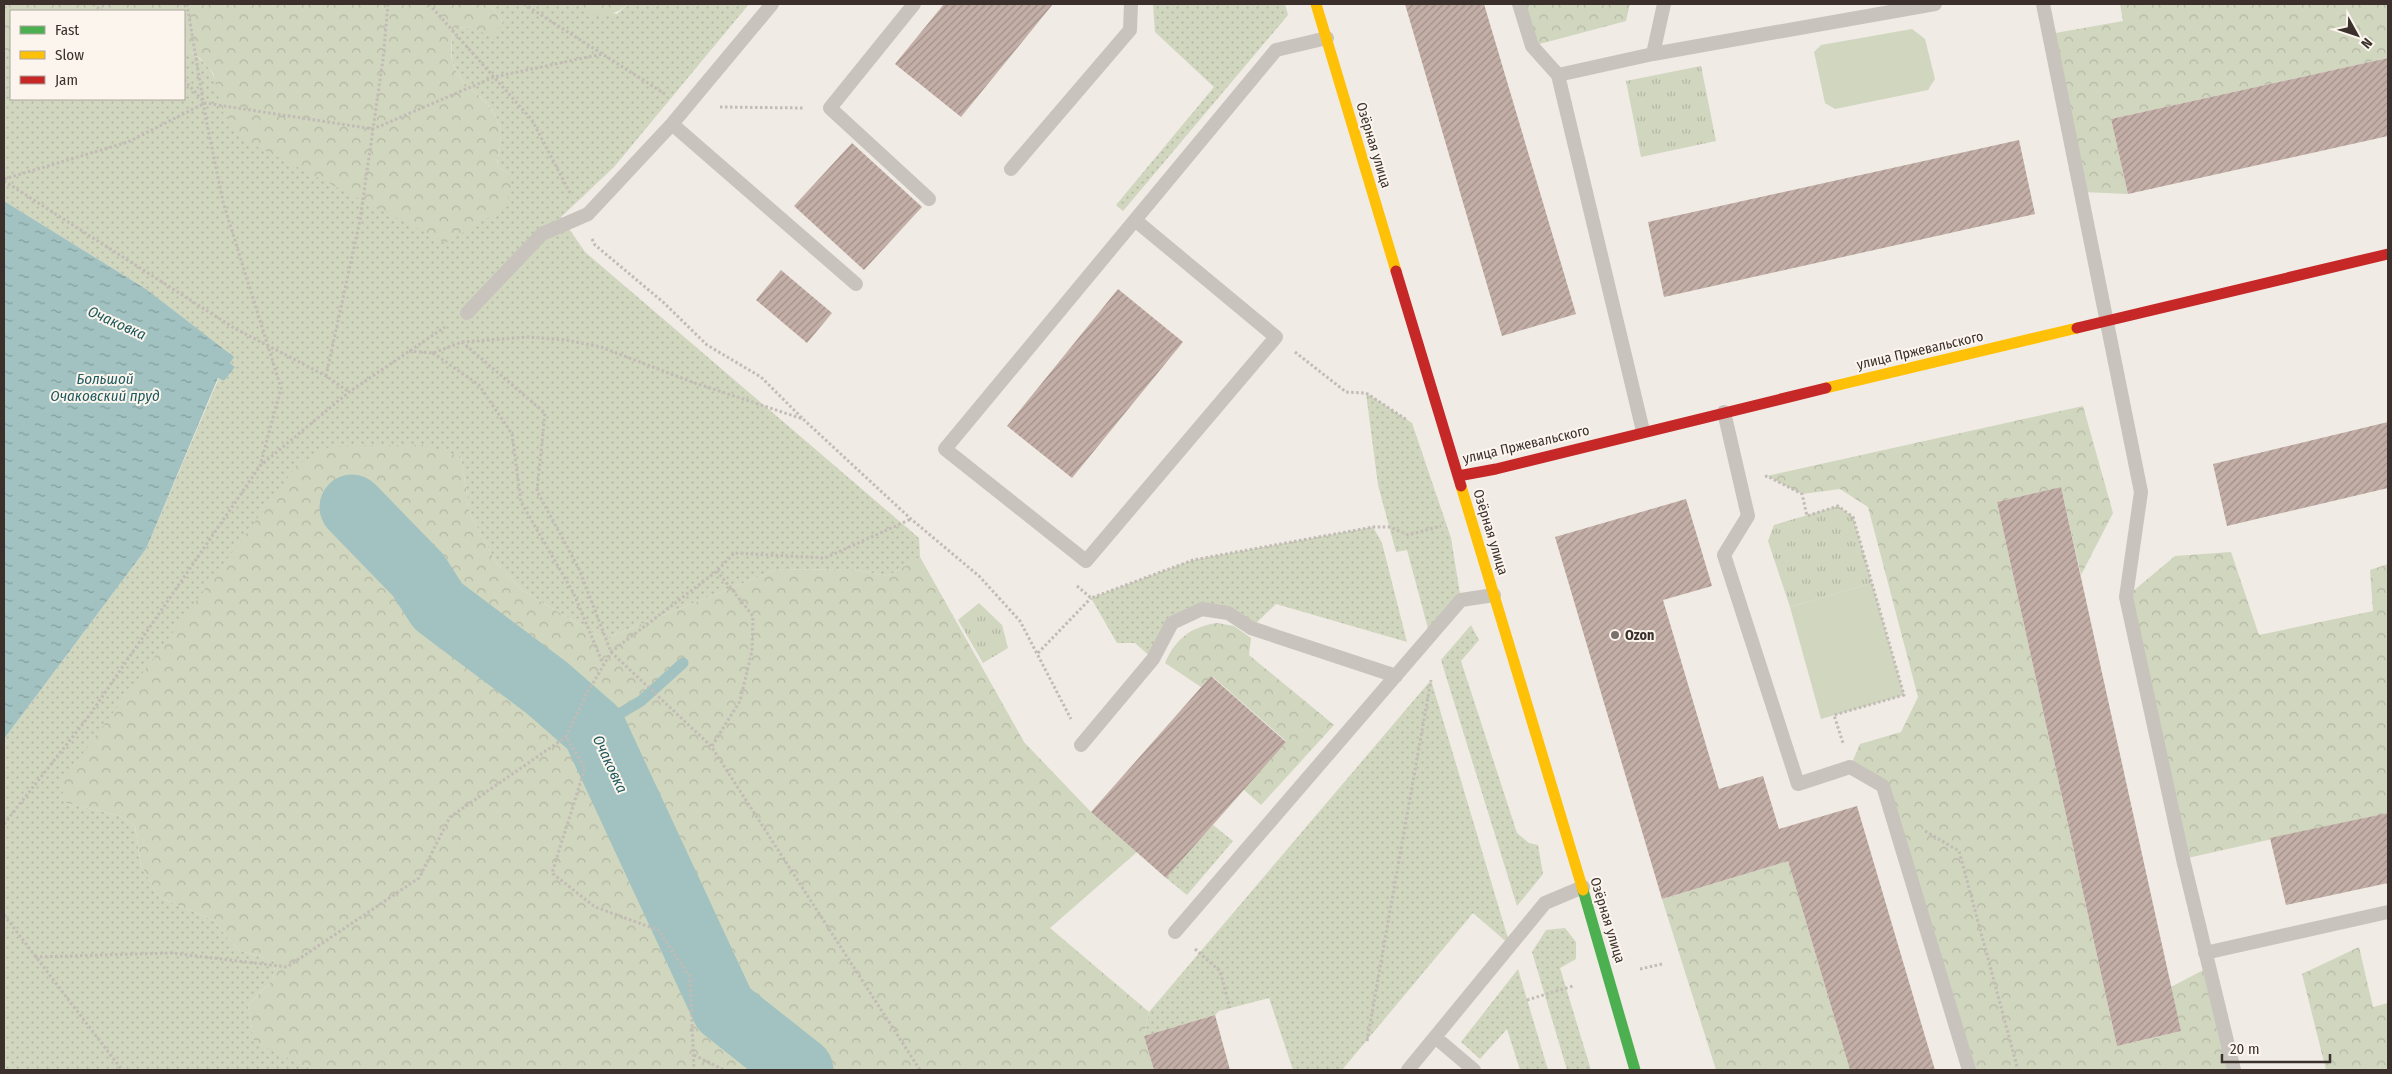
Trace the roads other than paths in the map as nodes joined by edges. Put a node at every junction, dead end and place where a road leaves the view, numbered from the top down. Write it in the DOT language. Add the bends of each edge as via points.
graph roads {
  1 [pos="772,4"];
  2 [pos="914,4"];
  3 [pos="1131,4"];
  4 [pos="1316,4"];
  5 [pos="1519,4"];
  6 [pos="1664,4"];
  7 [pos="1935,4"];
  8 [pos="2044,4"];
  9 [pos="1327,38"];
  10 [pos="1652,54"];
  11 [pos="1558,75"];
  12 [pos="672,124"];
  13 [pos="1011,169"];
  14 [pos="929,199"];
  15 [pos="1134,220"];
  16 [pos="2388,254"];
  17 [pos="856,284"];
  18 [pos="467,313"];
  19 [pos="2109,320"];
  20 [pos="1724,412"];
  21 [pos="1643,431"];
  22 [pos="1458,476"];
  23 [pos="1494,595"];
  24 [pos="1396,676"];
  25 [pos="1081,745"];
  26 [pos="1583,887"];
  27 [pos="2388,912"];
  28 [pos="1175,932"];
  29 [pos="2205,953"];
  30 [pos="1435,1037"];
  31 [pos="1408,1070"];
  32 [pos="1474,1070"];
  33 [pos="1635,1070"];
  34 [pos="1969,1070"];
  35 [pos="2234,1070"];
  1 -- 12 [label="lane"];
  2 -- 14 [label="lane" via="830,108"];
  3 -- 13 [label="lane" via="1130,30"];
  4 -- 9 [label="street, Озёрная улица"];
  5 -- 11 [label="lane" via="1532,46"];
  6 -- 10 [label="lane"];
  7 -- 10 [label="lane"];
  8 -- 19 [label="lane"];
  9 -- 15 [label="lane" via="1276,50"];
  9 -- 22 [label="street, Озёрная улица"];
  10 -- 11 [label="lane"];
  11 -- 21 [label="lane"];
  12 -- 17 [label="lane"];
  12 -- 18 [label="lane" via="588,214 542,234"];
  15 -- 15 [label="lane" via="945,449 1086,561 1276,337"];
  16 -- 19 [label="street, улица Пржевальского"];
  19 -- 20 [label="street, улица Пржевальского"];
  19 -- 29 [label="lane" via="2141,492 2126,597"];
  20 -- 21 [label="street, улица Пржевальского"];
  20 -- 34 [label="lane" via="1748,516 1724,555 1798,784 1850,767 1883,786"];
  21 -- 22 [label="street, улица Пржевальского"];
  22 -- 23 [label="street, Озёрная улица"];
  23 -- 24 [label="lane" via="1461,600"];
  23 -- 26 [label="street, Озёрная улица"];
  24 -- 25 [label="lane" via="1251,628 1228,613 1202,609 1172,623 1153,659"];
  24 -- 28 [label="lane"];
  26 -- 30 [label="lane" via="1545,902"];
  26 -- 33 [label="street, Озёрная улица"];
  27 -- 29 [label="lane"];
  29 -- 35 [label="lane"];
  30 -- 31 [label="lane"];
  30 -- 32 [label="lane"];
}
